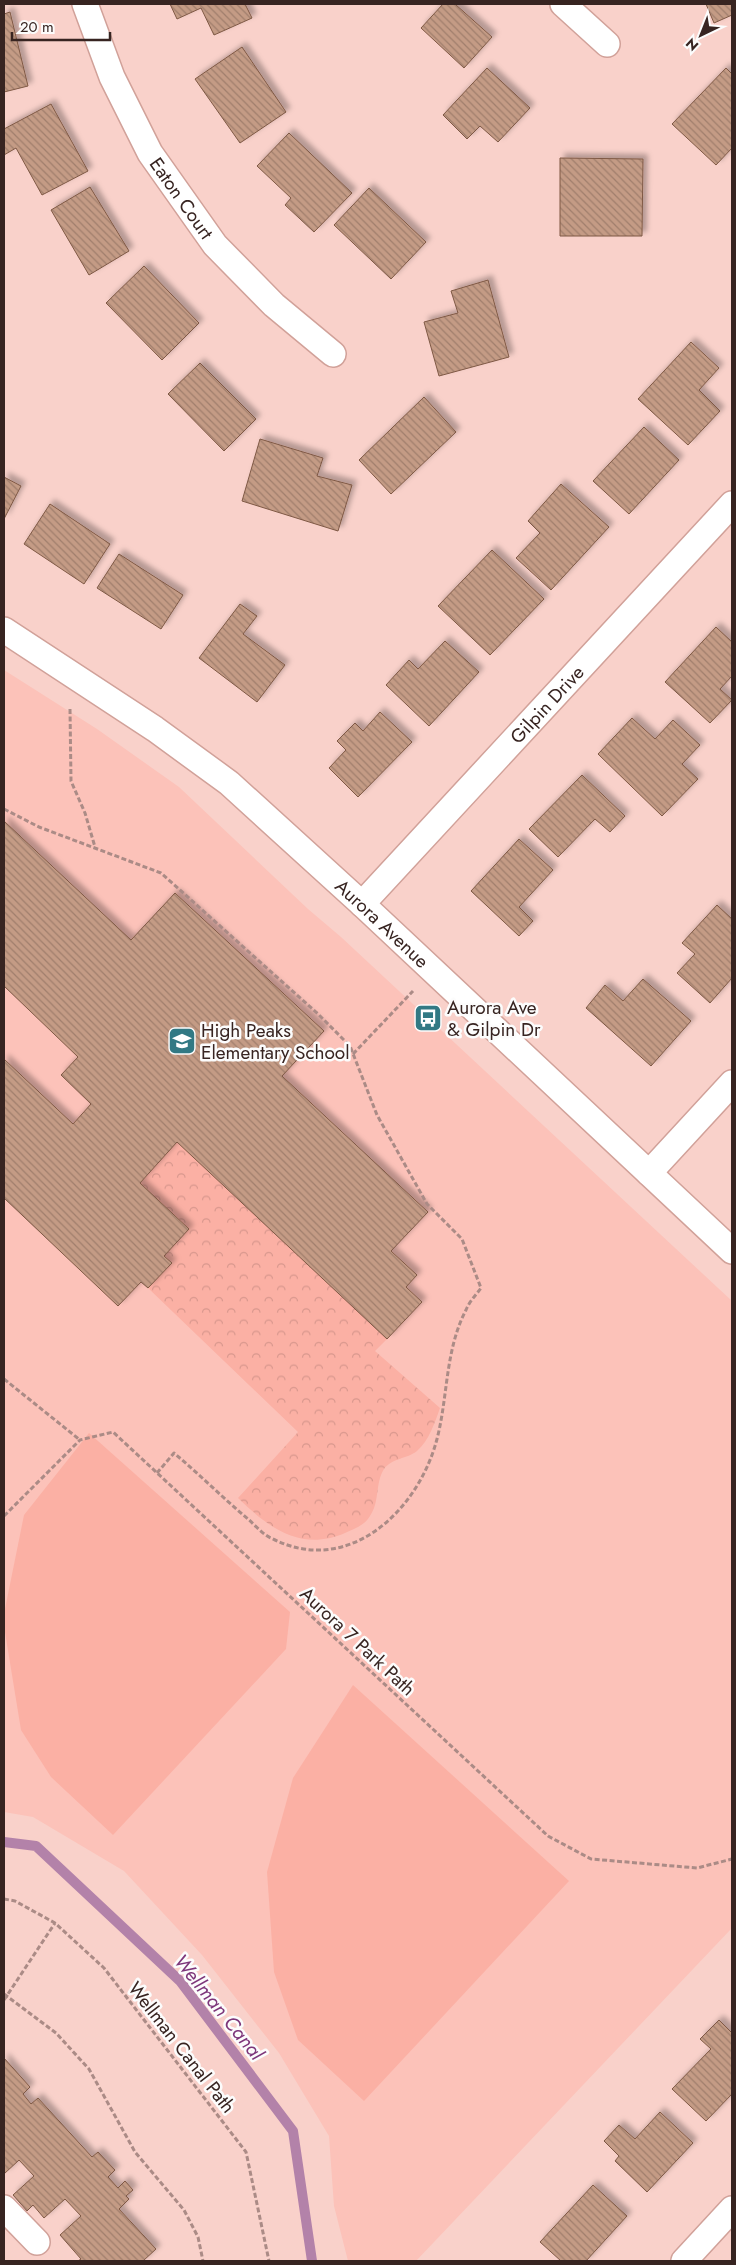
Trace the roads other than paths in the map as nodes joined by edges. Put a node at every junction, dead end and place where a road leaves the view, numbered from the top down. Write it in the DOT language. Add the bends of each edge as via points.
graph roads {
  1 [pos="85,4"];
  2 [pos="563,4"];
  3 [pos="607,44"];
  4 [pos="333,354"];
  5 [pos="732,504"];
  6 [pos="4,630"];
  7 [pos="362,904"];
  8 [pos="732,1083"];
  9 [pos="648,1173"];
  10 [pos="732,1251"];
  11 [pos="4,2208"];
  12 [pos="732,2209"];
  13 [pos="36,2242"];
  14 [pos="684,2261"];
  1 -- 4 [label="street, Eaton Court" via="112,77 150,153 216,245 274,305"];
  2 -- 3 [label="street"];
  5 -- 7 [label="street, Gilpin Drive"];
  6 -- 7 [label="street, Aurora Avenue" via="156,729 229,783"];
  7 -- 9 [label="street, Aurora Avenue"];
  8 -- 9 [label="street"];
  9 -- 10 [label="street, Aurora Avenue"];
  11 -- 13 [label="street"];
  12 -- 14 [label="street"];
}
